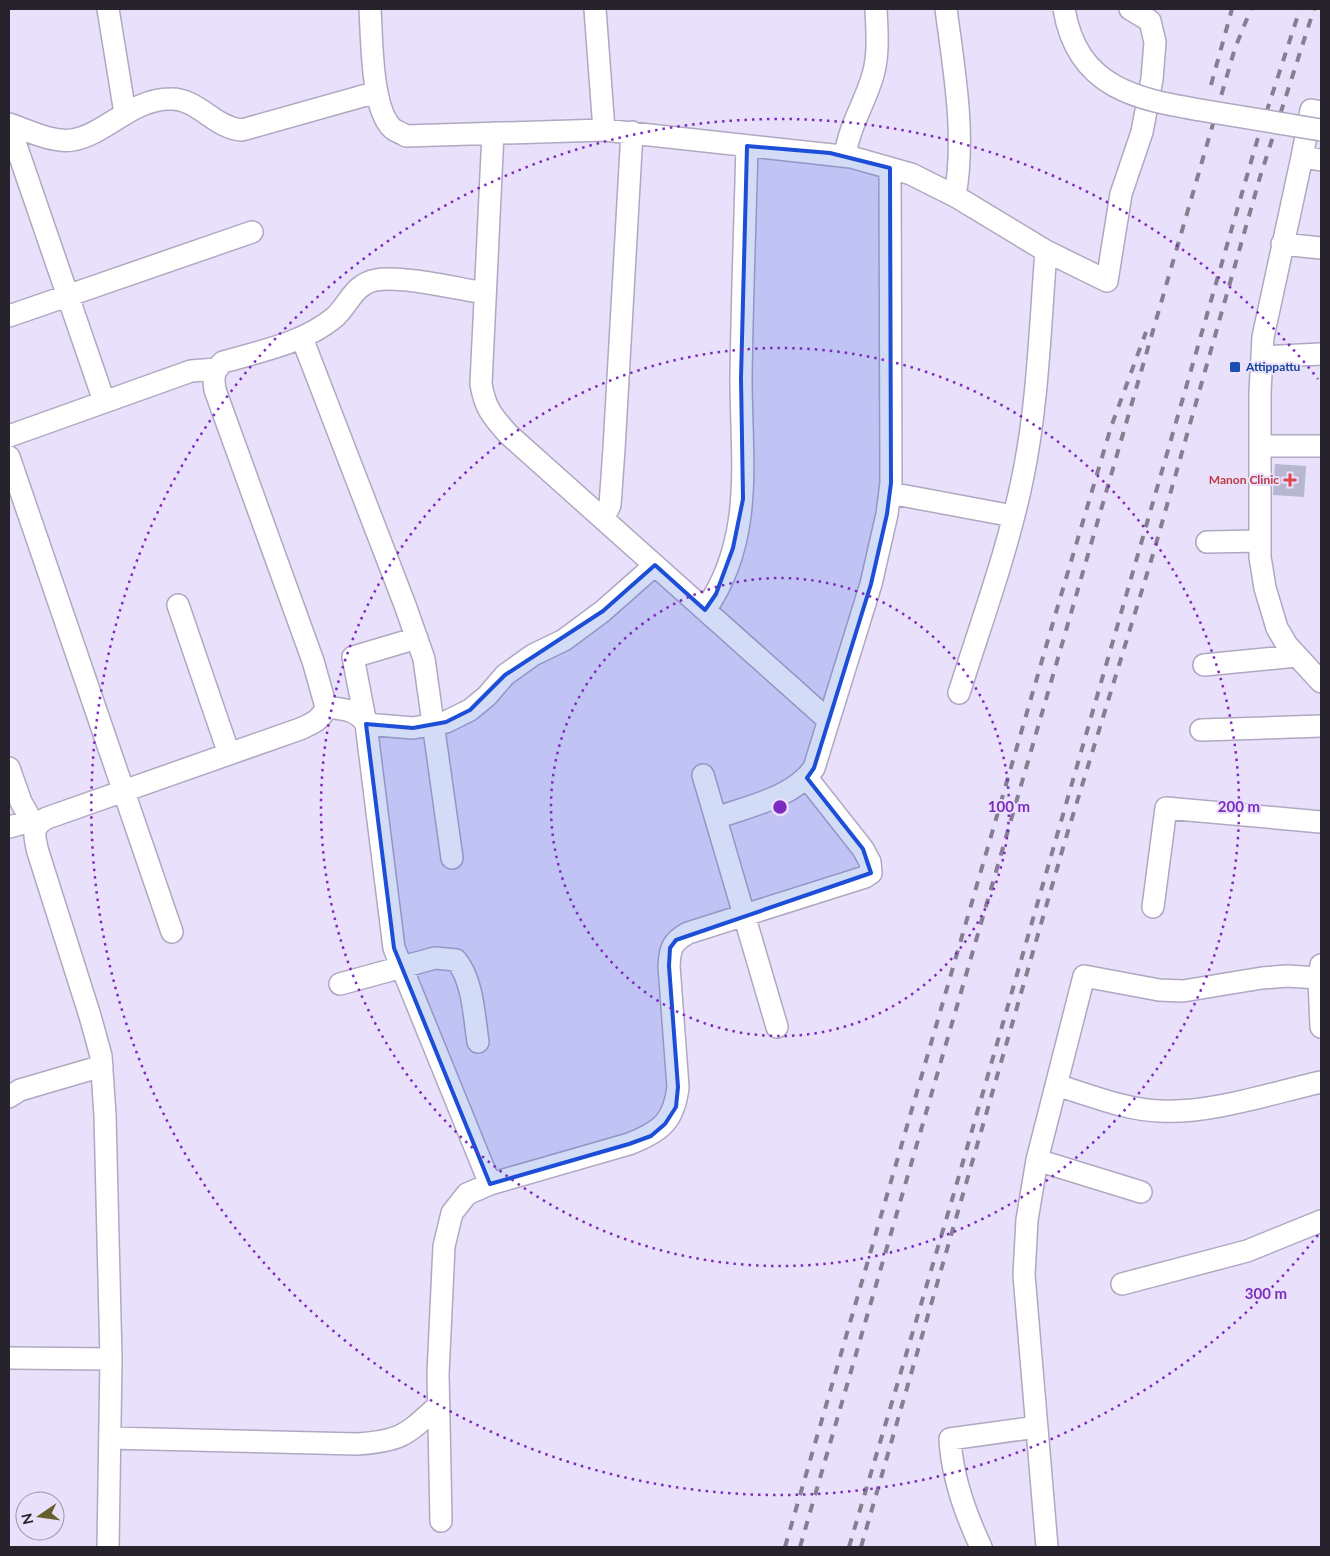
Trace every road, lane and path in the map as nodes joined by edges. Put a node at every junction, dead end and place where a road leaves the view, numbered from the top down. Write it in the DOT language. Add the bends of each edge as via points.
graph roads {
  1 [pos="108,9"];
  2 [pos="370,9"];
  3 [pos="595,9"];
  4 [pos="876,9"];
  5 [pos="946,9"];
  6 [pos="1064,9"];
  7 [pos="1130,9"];
  8 [pos="377,92"];
  9 [pos="1316,111"];
  10 [pos="125,113"];
  11 [pos="9,124"];
  12 [pos="604,130"];
  13 [pos="1321,130"];
  14 [pos="632,132"];
  15 [pos="493,133"];
  16 [pos="748,146"];
  17 [pos="845,156"];
  18 [pos="1312,159"];
  19 [pos="890,168"];
  20 [pos="955,196"];
  21 [pos="252,232"];
  22 [pos="1282,244"];
  23 [pos="1321,248"];
  24 [pos="1046,250"];
  25 [pos="485,293"];
  26 [pos="68,296"];
  27 [pos="9,316"];
  28 [pos="302,338"];
  29 [pos="1321,354"];
  30 [pos="1262,357"];
  31 [pos="216,369"];
  32 [pos="104,401"];
  33 [pos="9,436"];
  34 [pos="1260,446"];
  35 [pos="1321,446"];
  36 [pos="9,457"];
  37 [pos="890,493"];
  38 [pos="1013,516"];
  39 [pos="604,519"];
  40 [pos="1260,541"];
  41 [pos="1207,542"];
  42 [pos="655,565"];
  43 [pos="178,605"];
  44 [pos="705,610"];
  45 [pos="417,638"];
  46 [pos="1297,656"];
  47 [pos="1204,665"];
  48 [pos="1321,682"];
  49 [pos="958,692"];
  50 [pos="326,706"];
  51 [pos="827,719"];
  52 [pos="366,724"];
  53 [pos="433,724"];
  54 [pos="1321,726"];
  55 [pos="1200,730"];
  56 [pos="229,754"];
  57 [pos="9,768"];
  58 [pos="703,774"];
  59 [pos="806,778"];
  60 [pos="124,790"];
  61 [pos="716,818"];
  62 [pos="1321,822"];
  63 [pos="33,824"];
  64 [pos="9,827"];
  65 [pos="452,858"];
  66 [pos="1153,907"];
  67 [pos="744,916"];
  68 [pos="172,932"];
  69 [pos="402,968"];
  70 [pos="1320,972"];
  71 [pos="340,984"];
  72 [pos="777,1027"];
  73 [pos="1321,1027"];
  74 [pos="478,1042"];
  75 [pos="102,1066"];
  76 [pos="1321,1082"];
  77 [pos="1056,1085"];
  78 [pos="9,1097"];
  79 [pos="1037,1160"];
  80 [pos="490,1184"];
  81 [pos="1141,1192"];
  82 [pos="1321,1221"];
  83 [pos="1122,1284"];
  84 [pos="9,1358"];
  85 [pos="111,1359"];
  86 [pos="439,1405"];
  87 [pos="1036,1427"];
  88 [pos="110,1438"];
  89 [pos="441,1521"];
  90 [pos="108,1547"];
  91 [pos="981,1547"];
  92 [pos="1047,1547"];
  1 -- 10 [label="street"];
  2 -- 8 [label="street"];
  3 -- 12 [label="street"];
  4 -- 17 [label="street" via="873,76 852,124"];
  5 -- 20 [label="street" via="957,93"];
  6 -- 13 [label="street, bridge" via="1077,51 1088,67 1119,90 1164,104"];
  7 -- 24 [label="street" via="1150,21 1154,30 1154,51 1142,132 1121,194 1107,281"];
  8 -- 10 [label="street" via="242,130 230,129 186,101 169,98"];
  8 -- 15 [label="street" via="392,128 406,136"];
  9 -- 18 [label="street"];
  10 -- 11 [label="street" via="88,135 71,140 56,140"];
  11 -- 26 [label="street"];
  12 -- 14 [label="street"];
  12 -- 15 [label="street"];
  14 -- 16 [label="street"];
  14 -- 39 [label="street" via="610,505"];
  15 -- 25 [label="street"];
  16 -- 17 [label="street"];
  16 -- 44 [label="street" via="741,378 741,521 725,574"];
  17 -- 19 [label="street"];
  18 -- 22 [label="street"];
  19 -- 20 [label="street" via="911,174"];
  19 -- 37 [label="street"];
  20 -- 24 [label="street"];
  21 -- 26 [label="street"];
  22 -- 23 [label="street"];
  22 -- 30 [label="street"];
  24 -- 38 [label="street" via="1029,446"];
  25 -- 28 [label="street" via="392,279 376,280 362,284 336,316"];
  25 -- 39 [label="street" via="481,384 488,412 508,434"];
  26 -- 27 [label="street"];
  26 -- 32 [label="street"];
  28 -- 31 [label="street" via="223,362"];
  28 -- 45 [label="street"];
  29 -- 30 [label="street"];
  30 -- 34 [label="street"];
  31 -- 32 [label="street" via="191,371"];
  31 -- 50 [label="street" via="213,377 215,390 295,608"];
  32 -- 33 [label="street"];
  34 -- 35 [label="street"];
  34 -- 40 [label="street"];
  36 -- 60 [label="street"];
  37 -- 38 [label="street"];
  37 -- 51 [label="street" via="871,584"];
  38 -- 49 [label="street"];
  39 -- 42 [label="street"];
  40 -- 41 [label="street"];
  40 -- 46 [label="street" via="1260,557 1277,628"];
  42 -- 44 [label="street"];
  42 -- 53 [label="street" via="603,612 505,675 470,710 446,722"];
  43 -- 56 [label="street"];
  44 -- 51 [label="street"];
  45 -- 52 [label="street" via="353,657"];
  45 -- 53 [label="street" via="424,659"];
  46 -- 47 [label="street"];
  46 -- 48 [label="street"];
  50 -- 52 [label="street" via="349,710 361,716"];
  50 -- 56 [label="street" via="317,721 300,730"];
  51 -- 59 [label="street" via="814,768"];
  52 -- 53 [label="street" via="412,728"];
  52 -- 69 [label="street" via="389,915 394,948"];
  53 -- 65 [label="street"];
  54 -- 55 [label="street"];
  56 -- 60 [label="street"];
  57 -- 63 [label="street"];
  58 -- 61 [label="street"];
  59 -- 61 [label="street" via="789,791"];
  59 -- 67 [label="street" via="863,849 870,862 871,873"];
  60 -- 63 [label="street"];
  60 -- 68 [label="street"];
  61 -- 67 [label="street"];
  62 -- 66 [label="street" via="1166,808"];
  63 -- 64 [label="street"];
  63 -- 75 [label="street" via="33,835 90,1016"];
  67 -- 72 [label="street"];
  67 -- 80 [label="street" via="688,933 670,948 678,1087 676,1107 665,1124 651,1136 629,1144"];
  69 -- 71 [label="street"];
  69 -- 74 [label="street" via="435,958 456,960 467,980"];
  69 -- 80 [label="street"];
  70 -- 73 [label="street"];
  70 -- 77 [label="street" via="1183,991 1159,990 1084,976"];
  75 -- 78 [label="street" via="20,1090"];
  75 -- 85 [label="street"];
  76 -- 77 [label="street" via="1178,1111 1136,1108"];
  77 -- 79 [label="street"];
  79 -- 81 [label="street"];
  79 -- 87 [label="street" via="1027,1220 1024,1275"];
  80 -- 86 [label="street" via="467,1194 452,1213 444,1246"];
  82 -- 83 [label="street" via="1247,1251"];
  84 -- 85 [label="street"];
  85 -- 88 [label="street"];
  86 -- 88 [label="street" via="410,1432 387,1442"];
  86 -- 89 [label="street"];
  87 -- 91 [label="street" via="950,1439 951,1458 961,1497"];
  87 -- 92 [label="street"];
  88 -- 90 [label="street"];
}
